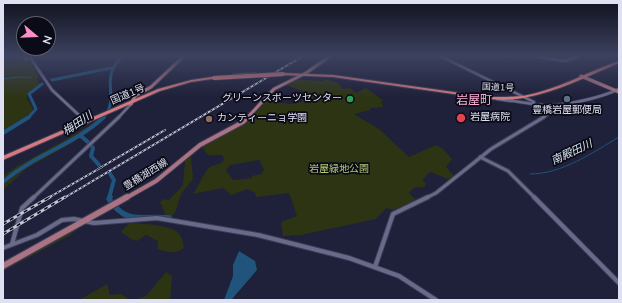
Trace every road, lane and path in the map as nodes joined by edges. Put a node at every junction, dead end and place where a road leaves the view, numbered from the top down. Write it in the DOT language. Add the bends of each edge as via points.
graph roads {
  1 [pos="38,70"];
  2 [pos="169,70"];
  3 [pos="309,70"];
  4 [pos="469,70"];
  5 [pos="596,70"];
  6 [pos="305,73"];
  7 [pos="582,76"];
  8 [pos="618,91"];
  9 [pos="523,97"];
  10 [pos="493,98"];
  11 [pos="512,98"];
  12 [pos="131,103"];
  13 [pos="566,103"];
  14 [pos="537,104"];
  15 [pos="89,121"];
  16 [pos="480,157"];
  17 [pos="3,159"];
  18 [pos="82,222"];
  19 [pos="12,244"];
  20 [pos="3,248"];
  21 [pos="3,266"];
  22 [pos="375,267"];
  23 [pos="619,283"];
  24 [pos="436,300"];
  1 -- 15 [label="street" via="52,90"];
  2 -- 12 [label="main road" via="150,88 136,96"];
  3 -- 6 [label="main road, 豊橋湖西線"];
  4 -- 9 [label="street"];
  5 -- 7 [label="highway, 国道1号"];
  6 -- 9 [label="highway, 国道1号" via="489,97"];
  6 -- 10 [label="highway, 国道1号"];
  6 -- 12 [label="highway, 国道1号, bridge" via="213,78 176,86"];
  6 -- 18 [label="main road, 豊橋湖西線" via="274,89 243,122 200,145 165,176"];
  7 -- 8 [label="main road"];
  7 -- 9 [label="highway, 国道1号" via="539,94"];
  8 -- 13 [label="street"];
  9 -- 11 [label="highway, 国道1号"];
  9 -- 14 [label="street"];
  10 -- 11 [label="highway, 国道1号"];
  10 -- 14 [label="street"];
  11 -- 14 [label="street" via="513,101"];
  12 -- 15 [label="highway, 国道1号"];
  12 -- 19 [label="street" via="22,208"];
  13 -- 14 [label="street"];
  13 -- 16 [label="street"];
  15 -- 17 [label="highway, 国道1号"];
  16 -- 22 [label="street" via="436,193 393,214"];
  16 -- 23 [label="street" via="508,171"];
  18 -- 19 [label="street" via="62,220 37,235"];
  18 -- 21 [label="main road, 豊橋湖西線"];
  18 -- 22 [label="street" via="157,218 289,242"];
  19 -- 20 [label="street"];
  22 -- 24 [label="street" via="399,276"];
}
